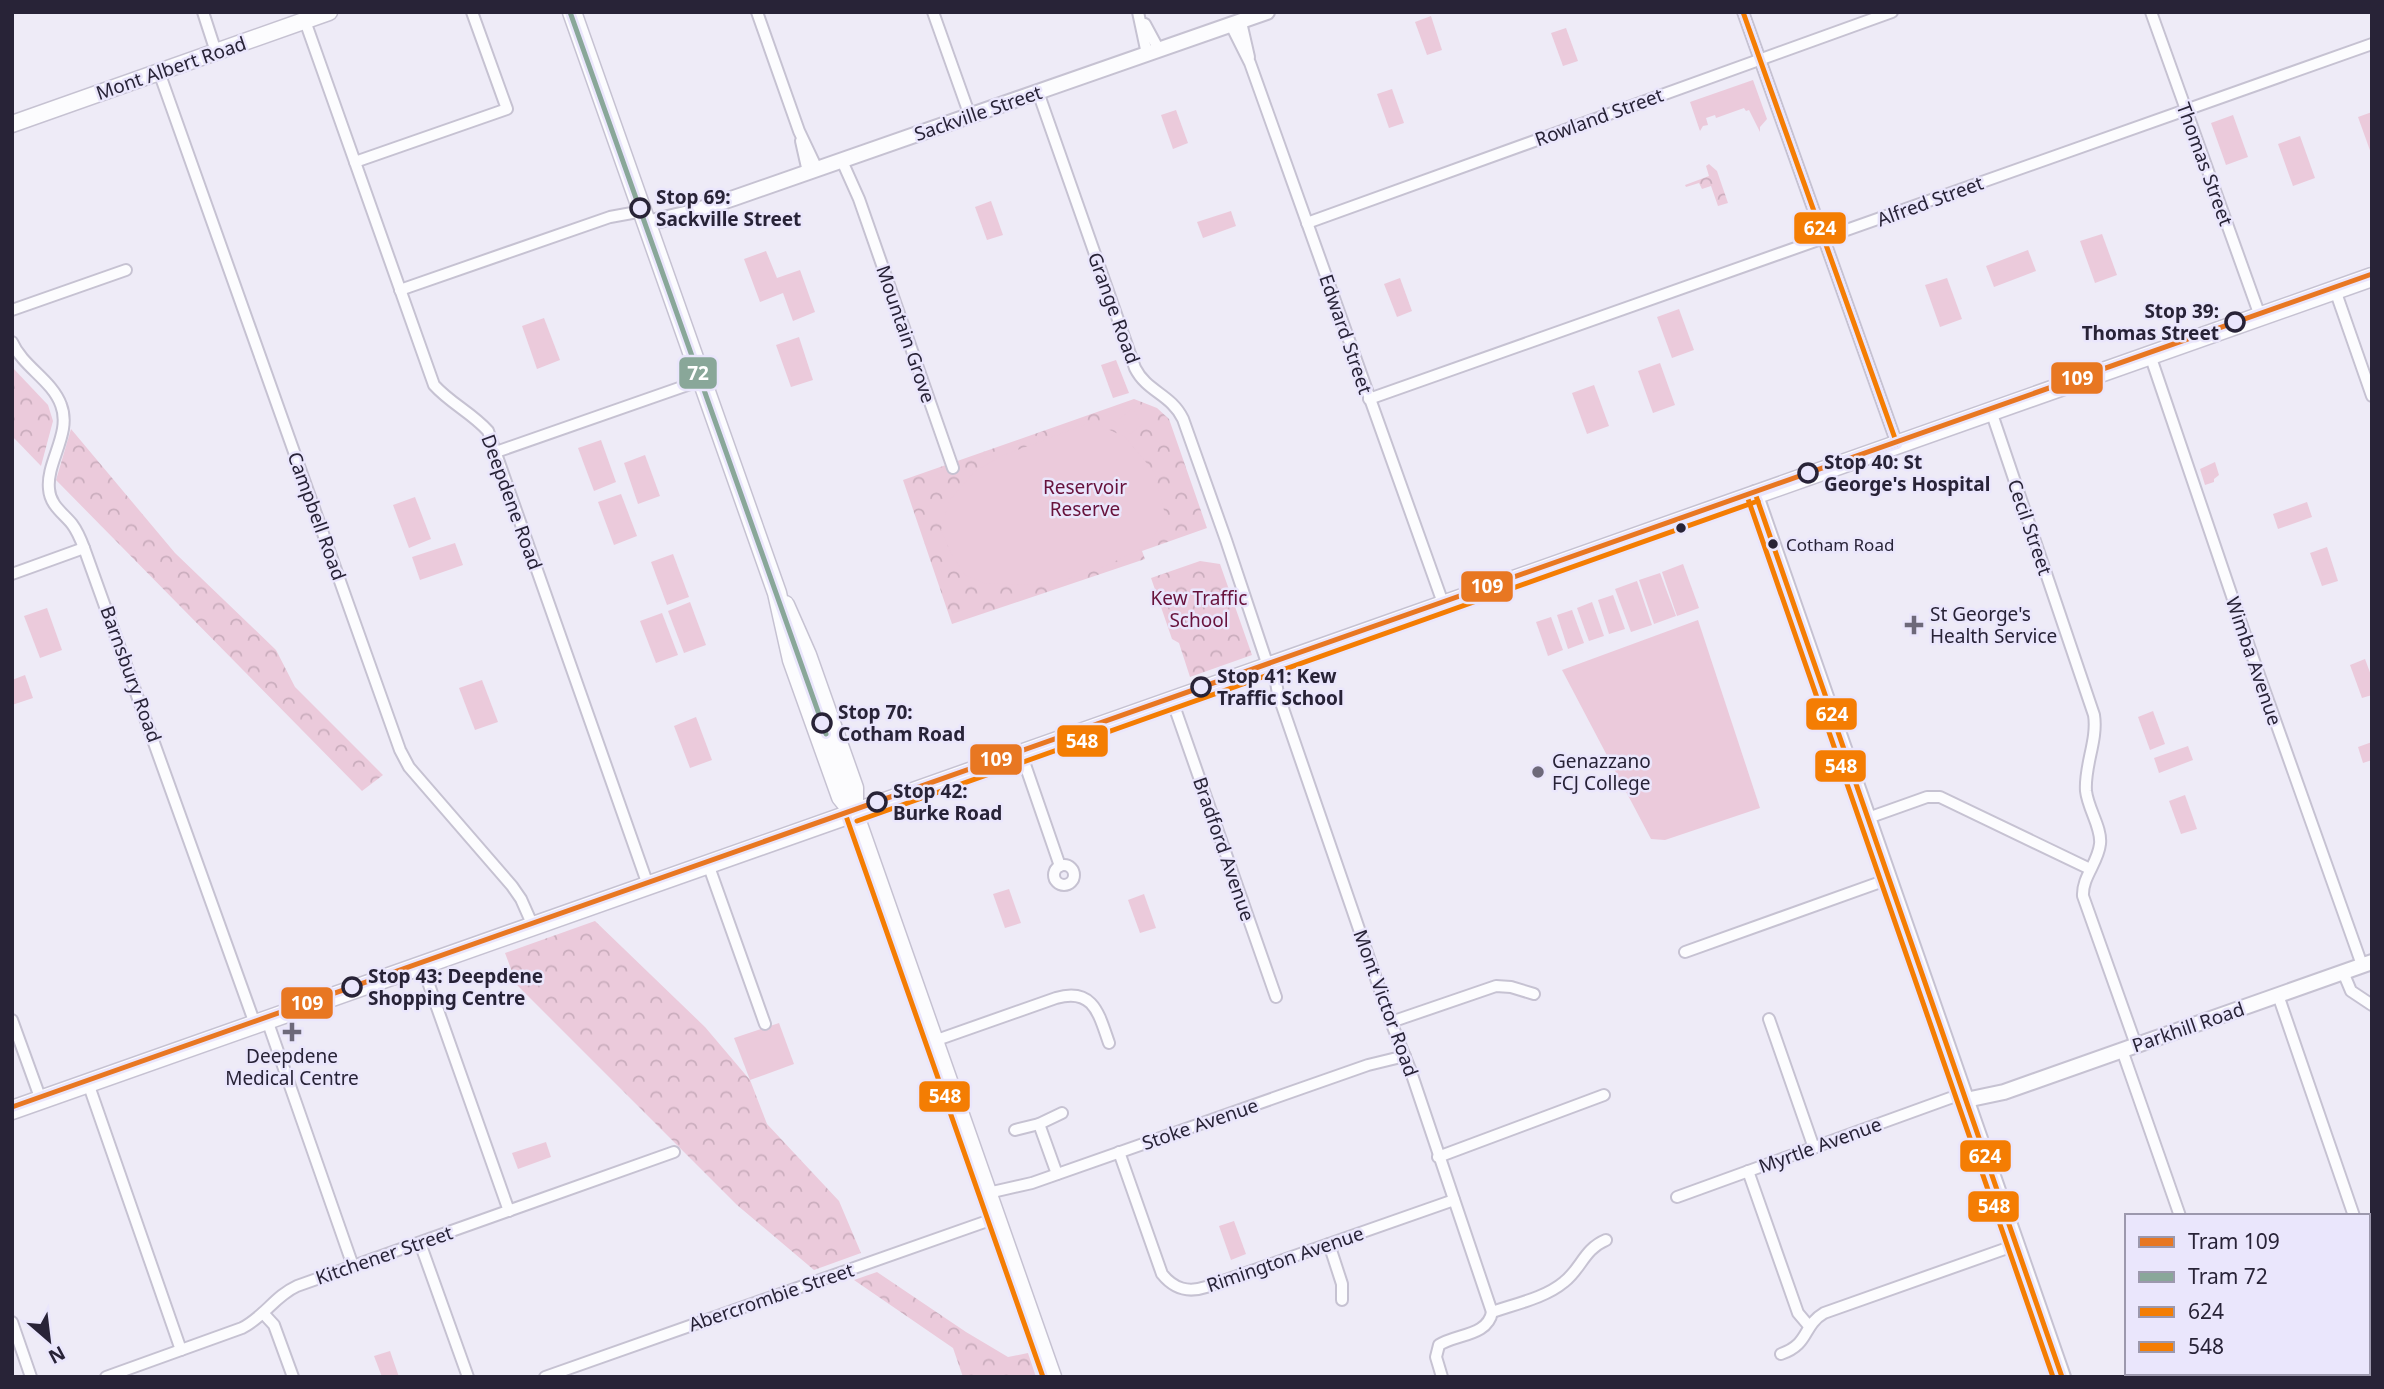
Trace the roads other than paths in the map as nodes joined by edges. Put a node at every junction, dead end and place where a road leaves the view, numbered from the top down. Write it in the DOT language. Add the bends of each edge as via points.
graph roads {
  1 [pos="203,12"];
  2 [pos="329,12"];
  3 [pos="472,12"];
  4 [pos="572,12"];
  5 [pos="757,12"];
  6 [pos="933,12"];
  7 [pos="1267,12"];
  8 [pos="1743,12"];
  9 [pos="1892,12"];
  10 [pos="2151,12"];
  11 [pos="1138,13"];
  12 [pos="305,21"];
  13 [pos="1236,23"];
  14 [pos="2372,44"];
  15 [pos="216,52"];
  16 [pos="1153,52"];
  17 [pos="1760,59"];
  18 [pos="159,72"];
  19 [pos="1038,92"];
  20 [pos="2184,109"];
  21 [pos="970,116"];
  22 [pos="12,124"];
  23 [pos="845,160"];
  24 [pos="355,162"];
  25 [pos="813,171"];
  26 [pos="645,216"];
  27 [pos="1307,223"];
  28 [pos="1824,239"];
  29 [pos="126,270"];
  30 [pos="2372,277"];
  31 [pos="400,290"];
  32 [pos="2336,290"];
  33 [pos="12,310"];
  34 [pos="2260,316"];
  35 [pos="12,342"];
  36 [pos="2150,355"];
  37 [pos="702,380"];
  38 [pos="2372,396"];
  39 [pos="1369,400"];
  40 [pos="1991,411"];
  41 [pos="1897,444"];
  42 [pos="496,452"];
  43 [pos="953,468"];
  44 [pos="1755,493"];
  45 [pos="84,548"];
  46 [pos="12,574"];
  47 [pos="1443,603"];
  48 [pos="1268,666"];
  49 [pos="1172,700"];
  50 [pos="1021,754"];
  51 [pos="854,813"];
  52 [pos="1868,818"];
  53 [pos="709,864"];
  54 [pos="1060,866"];
  55 [pos="2090,869"];
  56 [pos="1889,879"];
  57 [pos="648,885"];
  58 [pos="533,926"];
  59 [pos="1685,952"];
  60 [pos="422,965"];
  61 [pos="2357,967"];
  62 [pos="1534,994"];
  63 [pos="2278,995"];
  64 [pos="1276,997"];
  65 [pos="2368,1002"];
  66 [pos="1769,1019"];
  67 [pos="12,1020"];
  68 [pos="261,1022"];
  69 [pos="1391,1022"];
  70 [pos="765,1024"];
  71 [pos="934,1041"];
  72 [pos="1109,1044"];
  73 [pos="2129,1048"];
  74 [pos="1402,1052"];
  75 [pos="88,1083"];
  76 [pos="1604,1095"];
  77 [pos="41,1100"];
  78 [pos="1966,1101"];
  79 [pos="12,1110"];
  80 [pos="1062,1114"];
  81 [pos="1039,1124"];
  82 [pos="1015,1130"];
  83 [pos="1814,1148"];
  84 [pos="674,1152"];
  85 [pos="1119,1152"];
  86 [pos="1438,1157"];
  87 [pos="1748,1171"];
  88 [pos="1057,1174"];
  89 [pos="1677,1197"];
  90 [pos="1454,1200"];
  91 [pos="992,1204"];
  92 [pos="509,1211"];
  93 [pos="2179,1214"];
  94 [pos="2353,1214"];
  95 [pos="1606,1240"];
  96 [pos="420,1242"];
  97 [pos="1329,1244"];
  98 [pos="2016,1245"];
  99 [pos="353,1266"];
  100 [pos="1342,1300"];
  101 [pos="263,1312"];
  102 [pos="1492,1312"];
  103 [pos="12,1322"];
  104 [pos="1810,1326"];
  105 [pos="181,1350"];
  106 [pos="1782,1354"];
  107 [pos="2062,1376"];
  108 [pos="31,1377"];
  109 [pos="106,1377"];
  110 [pos="292,1377"];
  111 [pos="468,1377"];
  112 [pos="545,1377"];
  113 [pos="1052,1377"];
  114 [pos="1443,1377"];
  1 -- 15 [label="street"];
  2 -- 12 [label="main road, Mont Albert Road"];
  3 -- 24 [label="street" via="507,109"];
  4 -- 26 [label="main road"];
  5 -- 25 [label="street"];
  6 -- 21 [label="street"];
  7 -- 13 [label="street, Sackville Street"];
  8 -- 17 [label="street"];
  9 -- 17 [label="street, Rowland Street"];
  10 -- 20 [label="street, Thomas Street"];
  11 -- 16 [label="street"];
  12 -- 15 [label="main road, Mont Albert Road"];
  12 -- 24 [label="street, Deepdene Road"];
  13 -- 16 [label="street, Sackville Street"];
  13 -- 27 [label="street, Edward Street"];
  14 -- 20 [label="street, Alfred Street"];
  15 -- 18 [label="main road, Mont Albert Road"];
  16 -- 19 [label="street, Sackville Street"];
  17 -- 27 [label="street, Rowland Street"];
  17 -- 28 [label="street"];
  18 -- 22 [label="main road, Mont Albert Road"];
  18 -- 58 [label="street, Campbell Road" via="400,750 409,767 512,886"];
  19 -- 21 [label="street, Sackville Street"];
  19 -- 48 [label="street, Grange Road" via="1135,368 1144,383 1172,402 1183,419"];
  20 -- 28 [label="street, Alfred Street"];
  20 -- 34 [label="street, Thomas Street"];
  21 -- 23 [label="street, Sackville Street"];
  23 -- 25 [label="street, Sackville Street"];
  23 -- 43 [label="street, Mountain Grove"];
  24 -- 31 [label="street, Deepdene Road"];
  25 -- 26 [label="street, Sackville Street" via="689,213"];
  26 -- 31 [label="street" via="610,217"];
  26 -- 37 [label="main road"];
  27 -- 39 [label="street, Edward Street"];
  28 -- 39 [label="street, Alfred Street"];
  28 -- 41 [label="street"];
  29 -- 33 [label="street"];
  30 -- 32 [label="main road"];
  31 -- 42 [label="street, Deepdene Road" via="434,385 478,420"];
  32 -- 34 [label="main road"];
  32 -- 38 [label="street"];
  34 -- 36 [label="main road"];
  35 -- 45 [label="street, Barnsbury Road" via="63,409 49,492"];
  36 -- 40 [label="main road"];
  36 -- 61 [label="street, Wimba Avenue"];
  37 -- 42 [label="street"];
  37 -- 51 [label="main road" via="777,593 797,673 841,797"];
  39 -- 47 [label="street, Edward Street"];
  40 -- 41 [label="main road"];
  40 -- 55 [label="street, Cecil Street" via="2094,715 2086,781 2100,844"];
  41 -- 44 [label="main road"];
  42 -- 57 [label="street, Deepdene Road"];
  44 -- 47 [label="main road"];
  44 -- 52 [label="street"];
  45 -- 46 [label="street"];
  45 -- 68 [label="street, Barnsbury Road"];
  47 -- 48 [label="main road"];
  48 -- 49 [label="main road"];
  48 -- 69 [label="street, Mont Victor Road"];
  49 -- 50 [label="main road"];
  49 -- 64 [label="street, Bradford Avenue"];
  50 -- 51 [label="main road"];
  50 -- 54 [label="street"];
  51 -- 53 [label="main road"];
  51 -- 71 [label="main road"];
  52 -- 55 [label="street" via="1927,797 1940,797"];
  52 -- 56 [label="street"];
  53 -- 57 [label="main road"];
  53 -- 70 [label="street"];
  55 -- 73 [label="street, Cecil Street" via="2083,896"];
  56 -- 59 [label="street"];
  56 -- 78 [label="street"];
  57 -- 58 [label="main road"];
  58 -- 60 [label="main road"];
  60 -- 68 [label="main road"];
  60 -- 92 [label="street"];
  61 -- 63 [label="street, Parkhill Road"];
  61 -- 65 [label="street, Wimba Avenue" via="2357,989"];
  62 -- 69 [label="street" via="1496,986"];
  63 -- 73 [label="street, Parkhill Road"];
  63 -- 94 [label="street"];
  66 -- 83 [label="street"];
  67 -- 77 [label="street"];
  68 -- 75 [label="main road"];
  68 -- 99 [label="street, Barnsbury Road"];
  69 -- 74 [label="street, Mont Victor Road"];
  71 -- 72 [label="street" via="1073,995 1094,1006"];
  71 -- 91 [label="main road"];
  73 -- 78 [label="street, Parkhill Road"];
  73 -- 93 [label="street, Cecil Street"];
  74 -- 85 [label="street, Stoke Avenue"];
  74 -- 86 [label="street, Mont Victor Road"];
  75 -- 77 [label="main road"];
  75 -- 105 [label="street"];
  76 -- 86 [label="street"];
  77 -- 79 [label="main road"];
  78 -- 83 [label="street, Myrtle Avenue"];
  78 -- 98 [label="street"];
  80 -- 81 [label="street"];
  81 -- 82 [label="street"];
  81 -- 88 [label="street"];
  83 -- 87 [label="street, Myrtle Avenue"];
  84 -- 92 [label="street, Kitchener Street"];
  85 -- 88 [label="street, Stoke Avenue"];
  85 -- 97 [label="street, Rimington Avenue" via="1160,1268 1176,1286 1199,1289"];
  86 -- 90 [label="street, Mont Victor Road"];
  87 -- 89 [label="street, Myrtle Avenue"];
  87 -- 104 [label="street" via="1798,1313"];
  88 -- 91 [label="street, Stoke Avenue"];
  90 -- 97 [label="street, Rimington Avenue"];
  90 -- 102 [label="street, Mont Victor Road"];
  91 -- 112 [label="street, Abercrombie Street"];
  91 -- 113 [label="main road"];
  92 -- 96 [label="street, Kitchener Street"];
  95 -- 102 [label="street" via="1589,1250 1557,1287"];
  96 -- 99 [label="street, Kitchener Street"];
  96 -- 111 [label="street"];
  97 -- 100 [label="street"];
  98 -- 104 [label="street" via="1824,1313"];
  98 -- 107 [label="street"];
  99 -- 101 [label="street, Kitchener Street" via="288,1290"];
  101 -- 105 [label="street, Kitchener Street" via="242,1328"];
  101 -- 110 [label="street" via="275,1328"];
  102 -- 114 [label="street" via="1482,1328 1439,1345 1436,1357"];
  103 -- 108 [label="street"];
  104 -- 106 [label="street" via="1800,1345"];
  105 -- 109 [label="street, Kitchener Street"];
}
